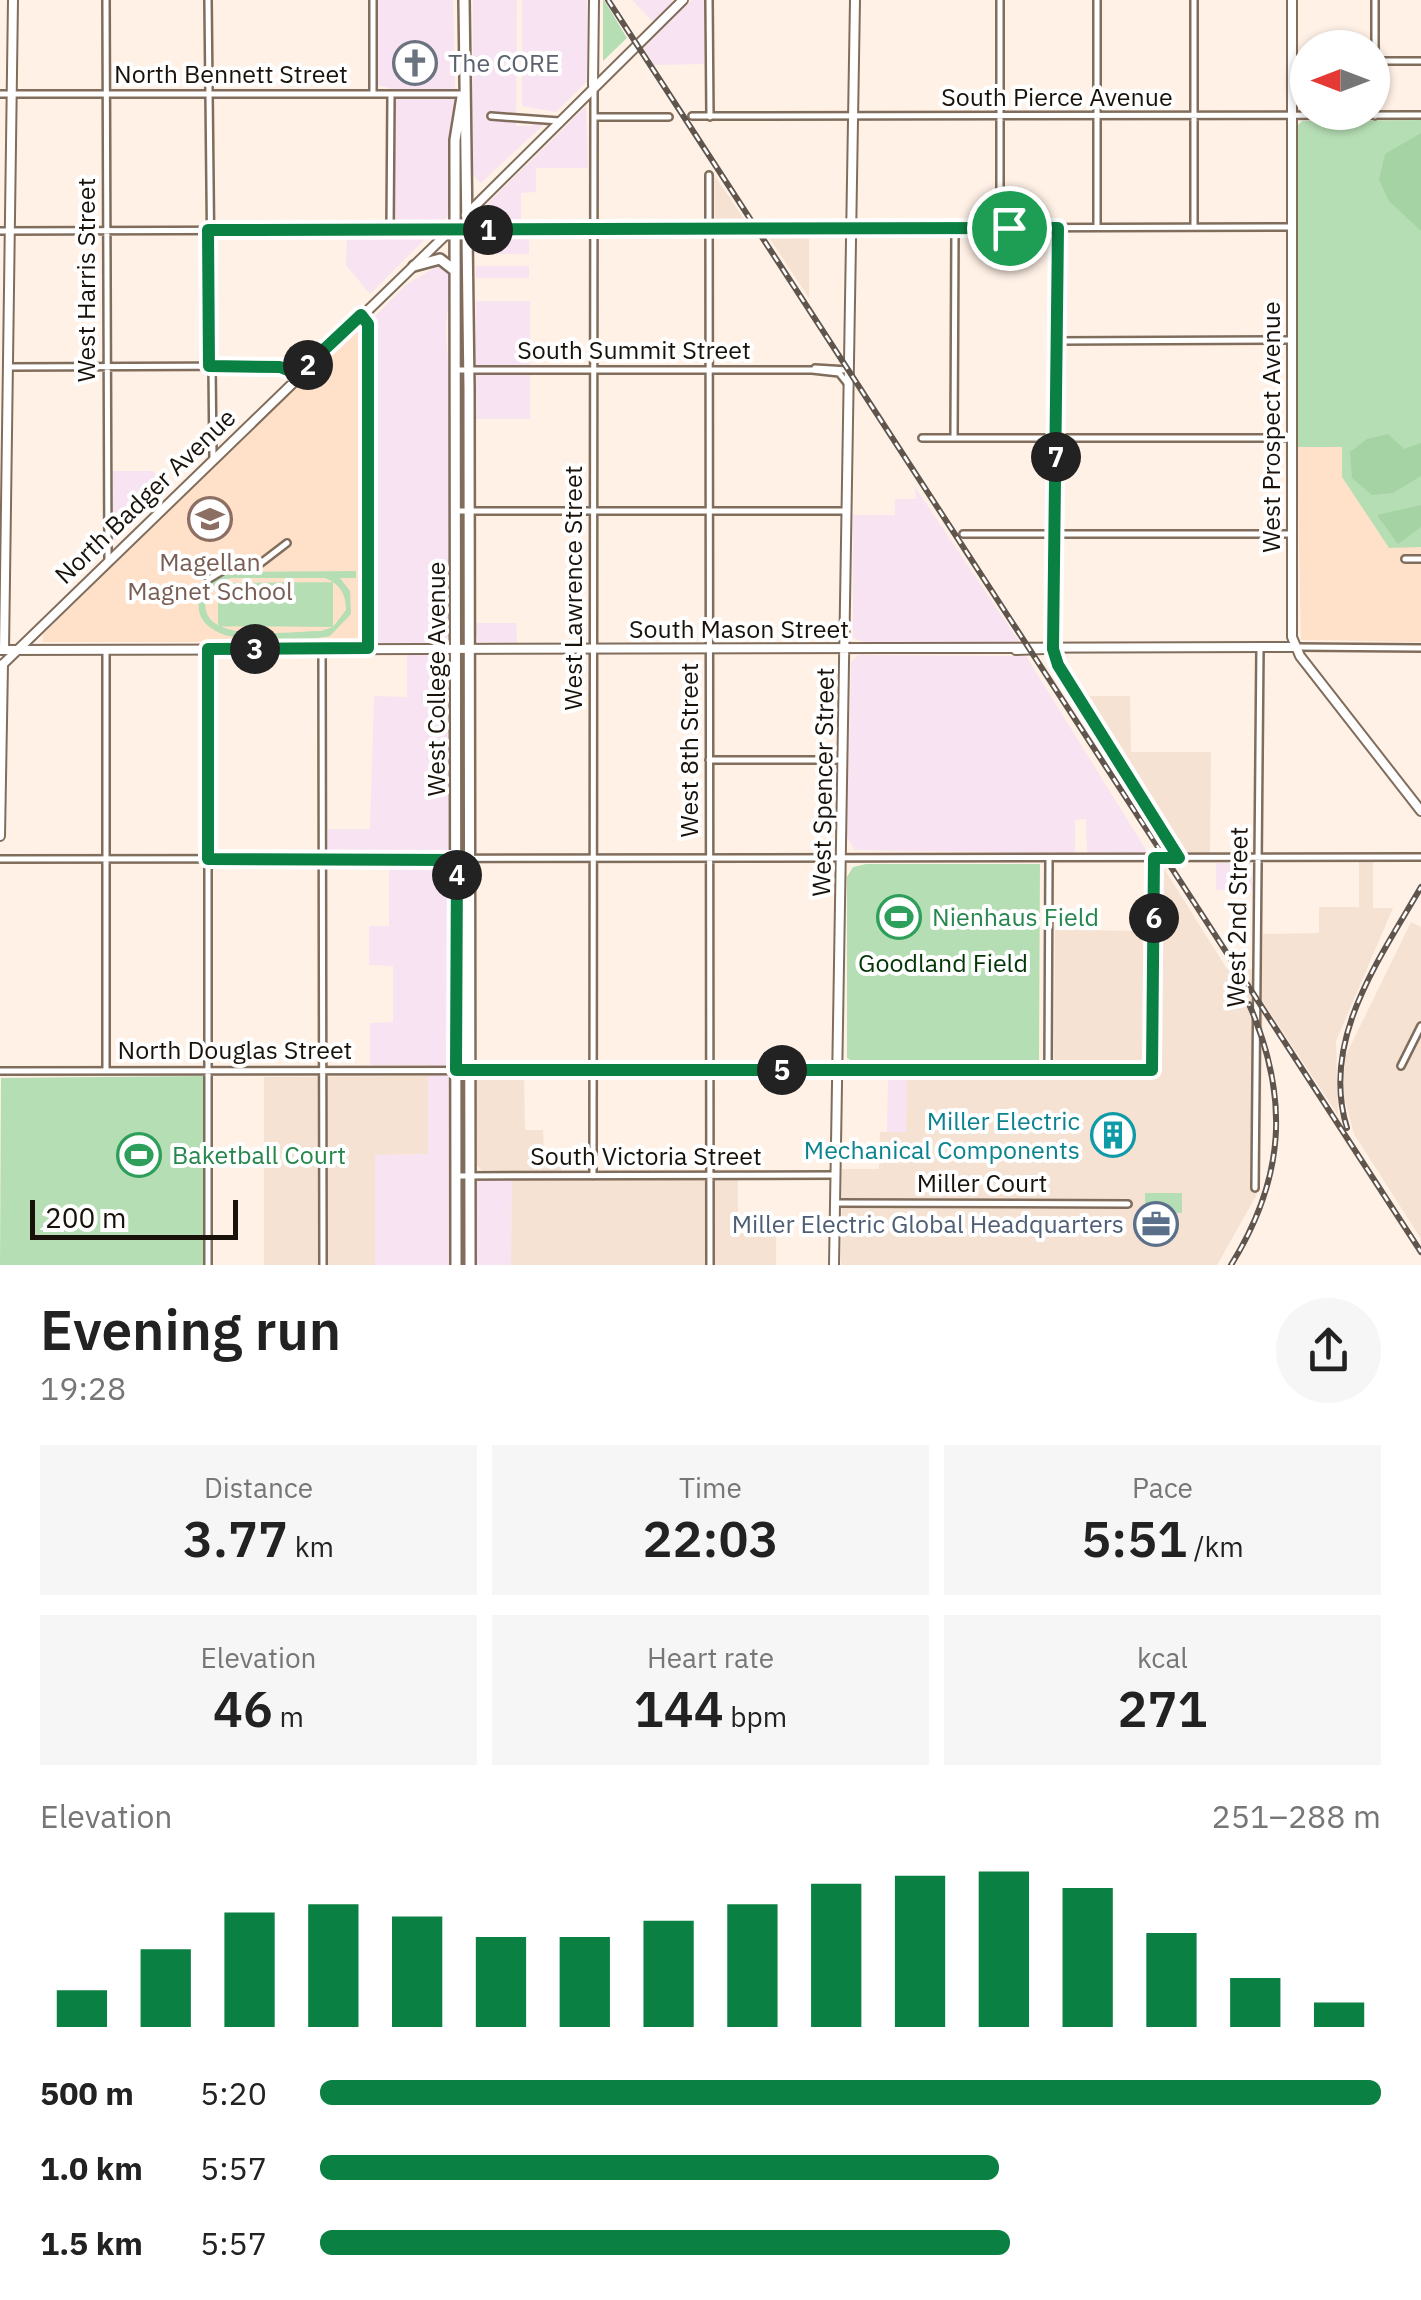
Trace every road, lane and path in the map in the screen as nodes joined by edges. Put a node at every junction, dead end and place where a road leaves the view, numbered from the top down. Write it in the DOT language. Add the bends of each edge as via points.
graph roads {
  1 [pos="14,0"];
  2 [pos="106,0"];
  3 [pos="208,0"];
  4 [pos="373,0"];
  5 [pos="464,0"];
  6 [pos="594,0"];
  7 [pos="683,0"];
  8 [pos="709,0"];
  9 [pos="854,0"];
  10 [pos="1000,0"];
  11 [pos="1097,0"];
  12 [pos="1194,0"];
  13 [pos="1292,0"];
  14 [pos="1376,0"];
  15 [pos="1292,30"];
  16 [pos="1376,30"];
  17 [pos="1421,60"];
  18 [pos="1390,61"];
  19 [pos="594,87"];
  20 [pos="0,94"];
  21 [pos="12,94"];
  22 [pos="106,94"];
  23 [pos="208,94"];
  24 [pos="373,94"];
  25 [pos="391,94"];
  26 [pos="463,94"];
  27 [pos="491,116"];
  28 [pos="692,116"];
  29 [pos="710,116"];
  30 [pos="1290,116"];
  31 [pos="1390,116"];
  32 [pos="1421,116"];
  33 [pos="594,117"];
  34 [pos="668,117"];
  35 [pos="853,117"];
  36 [pos="1000,117"];
  37 [pos="1096,117"];
  38 [pos="1194,117"];
  39 [pos="558,121"];
  40 [pos="1292,130"];
  41 [pos="709,175"];
  42 [pos="468,213"];
  43 [pos="956,228"];
  44 [pos="1000,228"];
  45 [pos="1058,228"];
  46 [pos="1097,228"];
  47 [pos="1194,228"];
  48 [pos="1291,228"];
  49 [pos="454,229"];
  50 [pos="593,229"];
  51 [pos="709,229"];
  52 [pos="852,229"];
  53 [pos="106,230"];
  54 [pos="208,230"];
  55 [pos="390,230"];
  56 [pos="468,230"];
  57 [pos="5,231"];
  58 [pos="414,266"];
  59 [pos="454,270"];
  60 [pos="361,315"];
  61 [pos="1291,340"];
  62 [pos="1057,341"];
  63 [pos="106,366"];
  64 [pos="209,366"];
  65 [pos="8,367"];
  66 [pos="455,370"];
  67 [pos="468,370"];
  68 [pos="593,370"];
  69 [pos="710,370"];
  70 [pos="812,370"];
  71 [pos="848,370"];
  72 [pos="298,374"];
  73 [pos="4,378"];
  74 [pos="848,386"];
  75 [pos="922,438"];
  76 [pos="954,438"];
  77 [pos="1056,438"];
  78 [pos="1291,438"];
  79 [pos="212,458"];
  80 [pos="456,510"];
  81 [pos="470,510"];
  82 [pos="593,510"];
  83 [pos="710,510"];
  84 [pos="847,510"];
  85 [pos="963,534"];
  86 [pos="1055,534"];
  87 [pos="1291,534"];
  88 [pos="287,543"];
  89 [pos="1404,559"];
  90 [pos="1421,559"];
  91 [pos="108,560"];
  92 [pos="204,574"];
  93 [pos="1260,647"];
  94 [pos="1296,647"];
  95 [pos="322,648"];
  96 [pos="368,648"];
  97 [pos="846,648"];
  98 [pos="1421,648"];
  99 [pos="208,649"];
  100 [pos="463,649"];
  101 [pos="1049,649"];
  102 [pos="2,650"];
  103 [pos="16,650"];
  104 [pos="106,650"];
  105 [pos="593,650"];
  106 [pos="710,650"];
  107 [pos="1,666"];
  108 [pos="709,760"];
  109 [pos="844,760"];
  110 [pos="1421,811"];
  111 [pos="0,836"];
  112 [pos="1421,857"];
  113 [pos="1049,858"];
  114 [pos="1154,858"];
  115 [pos="1179,858"];
  116 [pos="1258,858"];
  117 [pos="0,859"];
  118 [pos="208,859"];
  119 [pos="323,859"];
  120 [pos="709,859"];
  121 [pos="842,859"];
  122 [pos="106,860"];
  123 [pos="463,860"];
  124 [pos="593,860"];
  125 [pos="1421,1026"];
  126 [pos="1402,1066"];
  127 [pos="838,1069"];
  128 [pos="106,1070"];
  129 [pos="208,1070"];
  130 [pos="322,1070"];
  131 [pos="456,1070"];
  132 [pos="470,1070"];
  133 [pos="593,1070"];
  134 [pos="710,1070"];
  135 [pos="1048,1070"];
  136 [pos="0,1071"];
  137 [pos="710,1175"];
  138 [pos="836,1175"];
  139 [pos="457,1176"];
  140 [pos="593,1176"];
  141 [pos="470,1177"];
  142 [pos="1255,1188"];
  143 [pos="835,1203"];
  144 [pos="1128,1204"];
  145 [pos="457,1205"];
  146 [pos="470,1226"];
  147 [pos="208,1265"];
  148 [pos="324,1265"];
  149 [pos="456,1265"];
  150 [pos="470,1265"];
  151 [pos="710,1265"];
  152 [pos="834,1265"];
  1 -- 21 [label="main road"];
  2 -- 22 [label="street, West Harris Street"];
  3 -- 23 [label="street"];
  4 -- 24 [label="street"];
  5 -- 26 [label="main road, West College Avenue"];
  6 -- 19 [label="main road, West Lawrence Street"];
  7 -- 19 [label="main road, North Badger Avenue"];
  8 -- 29 [label="street"];
  9 -- 35 [label="main road, West Spencer Street"];
  10 -- 36 [label="street"];
  11 -- 37 [label="street"];
  12 -- 38 [label="street"];
  13 -- 15 [label="main road, West Prospect Avenue"];
  14 -- 16 [label="street"];
  17 -- 18 [label="street"];
  19 -- 33 [label="street, West Lawrence Street"];
  19 -- 39 [label="main road, North Badger Avenue"];
  20 -- 21 [label="street, North Bennett Street"];
  21 -- 22 [label="street, North Bennett Street"];
  21 -- 57 [label="main road"];
  22 -- 23 [label="street, North Bennett Street"];
  22 -- 53 [label="street, West Harris Street"];
  23 -- 24 [label="street, North Bennett Street"];
  23 -- 54 [label="street"];
  24 -- 25 [label="street, North Bennett Street"];
  25 -- 26 [label="street, North Bennett Street"];
  25 -- 55 [label="street"];
  26 -- 42 [label="main road, West College Avenue"];
  26 -- 49 [label="main road, West College Avenue" via="454,140"];
  27 -- 39 [label="street"];
  28 -- 29 [label="street, South Pierce Avenue"];
  29 -- 35 [label="street, South Pierce Avenue"];
  30 -- 38 [label="street, South Pierce Avenue"];
  31 -- 32 [label="street, South Pierce Avenue"];
  33 -- 34 [label="street"];
  33 -- 50 [label="street, West Lawrence Street"];
  35 -- 36 [label="street, South Pierce Avenue"];
  35 -- 52 [label="main road, West Spencer Street"];
  36 -- 37 [label="street, South Pierce Avenue"];
  36 -- 44 [label="street"];
  37 -- 38 [label="street, South Pierce Avenue"];
  37 -- 46 [label="street"];
  38 -- 47 [label="street"];
  39 -- 42 [label="main road, North Badger Avenue"];
  40 -- 48 [label="main road, West Prospect Avenue"];
  41 -- 51 [label="street, West 8th Street"];
  42 -- 49 [label="main road, North Badger Avenue"];
  42 -- 56 [label="main road, West College Avenue"];
  43 -- 44 [label="street"];
  43 -- 52 [label="street"];
  43 -- 76 [label="street"];
  44 -- 45 [label="street"];
  45 -- 46 [label="street"];
  45 -- 62 [label="street"];
  46 -- 47 [label="street"];
  47 -- 48 [label="street"];
  48 -- 61 [label="main road, West Prospect Avenue"];
  49 -- 55 [label="street"];
  49 -- 56 [label="street"];
  49 -- 58 [label="main road, North Badger Avenue"];
  49 -- 59 [label="main road, West College Avenue"];
  50 -- 51 [label="street"];
  50 -- 56 [label="street"];
  50 -- 68 [label="street, West Lawrence Street"];
  51 -- 52 [label="street"];
  51 -- 69 [label="street, West 8th Street"];
  52 -- 71 [label="main road, West Spencer Street"];
  53 -- 54 [label="street"];
  53 -- 57 [label="street"];
  53 -- 63 [label="street, West Harris Street"];
  54 -- 55 [label="street"];
  54 -- 64 [label="street"];
  56 -- 67 [label="main road, West College Avenue"];
  57 -- 65 [label="main road"];
  58 -- 59 [label="main road" via="440,260"];
  58 -- 60 [label="main road, North Badger Avenue"];
  59 -- 66 [label="main road, West College Avenue"];
  60 -- 72 [label="main road, North Badger Avenue"];
  60 -- 96 [label="street" via="368,324"];
  61 -- 62 [label="street"];
  61 -- 78 [label="main road, West Prospect Avenue"];
  62 -- 77 [label="street"];
  63 -- 64 [label="street"];
  63 -- 65 [label="street"];
  63 -- 91 [label="street, West Harris Street"];
  64 -- 72 [label="street" via="280,367"];
  64 -- 79 [label="street"];
  65 -- 73 [label="main road"];
  66 -- 67 [label="street, South Summit Street"];
  66 -- 80 [label="main road, West College Avenue"];
  67 -- 68 [label="street, South Summit Street"];
  67 -- 81 [label="main road, West College Avenue"];
  68 -- 69 [label="street, South Summit Street"];
  68 -- 82 [label="street, West Lawrence Street"];
  69 -- 70 [label="street, South Summit Street"];
  69 -- 83 [label="street, West 8th Street"];
  70 -- 71 [label="street, South Summit Street"];
  70 -- 74 [label="street, South Summit Street" via="839,373"];
  71 -- 74 [label="main road, West Spencer Street"];
  72 -- 79 [label="main road, North Badger Avenue"];
  73 -- 102 [label="main road"];
  74 -- 84 [label="main road, West Spencer Street"];
  75 -- 76 [label="street"];
  76 -- 77 [label="street"];
  77 -- 78 [label="street"];
  77 -- 86 [label="street"];
  78 -- 87 [label="main road, West Prospect Avenue"];
  79 -- 91 [label="main road, North Badger Avenue"];
  80 -- 81 [label="street"];
  80 -- 100 [label="main road, West College Avenue"];
  81 -- 82 [label="street"];
  81 -- 100 [label="main road, West College Avenue"];
  82 -- 83 [label="street"];
  82 -- 105 [label="street, West Lawrence Street"];
  83 -- 84 [label="street"];
  83 -- 106 [label="street, West 8th Street"];
  84 -- 97 [label="main road, West Spencer Street"];
  85 -- 86 [label="street"];
  86 -- 87 [label="street"];
  86 -- 101 [label="street"];
  87 -- 94 [label="main road, West Prospect Avenue"];
  88 -- 92 [label="street" via="252,570 224,570 209,579"];
  89 -- 90 [label="street"];
  91 -- 103 [label="main road, North Badger Avenue"];
  93 -- 94 [label="main road, South Mason Street"];
  93 -- 101 [label="main road, South Mason Street"];
  93 -- 116 [label="street, West 2nd Street"];
  94 -- 98 [label="street, South Mason Street"];
  94 -- 110 [label="main road"];
  95 -- 96 [label="main road, South Mason Street"];
  95 -- 99 [label="main road, South Mason Street"];
  95 -- 119 [label="street"];
  96 -- 100 [label="main road, South Mason Street"];
  97 -- 101 [label="main road, South Mason Street"];
  97 -- 106 [label="main road, South Mason Street"];
  97 -- 109 [label="main road, West Spencer Street"];
  99 -- 104 [label="main road, South Mason Street"];
  99 -- 118 [label="street"];
  100 -- 105 [label="main road, South Mason Street"];
  100 -- 123 [label="main road, West College Avenue"];
  101 -- 115 [label="street"];
  102 -- 103 [label="main road, South Mason Street"];
  102 -- 107 [label="main road"];
  103 -- 104 [label="main road, South Mason Street"];
  103 -- 107 [label="main road, North Badger Avenue"];
  104 -- 122 [label="street"];
  105 -- 106 [label="main road, South Mason Street"];
  105 -- 124 [label="street, West Lawrence Street"];
  106 -- 108 [label="street, West 8th Street"];
  107 -- 111 [label="main road"];
  108 -- 109 [label="street"];
  108 -- 120 [label="street, West 8th Street"];
  109 -- 121 [label="main road, West Spencer Street"];
  112 -- 116 [label="street"];
  113 -- 114 [label="street"];
  113 -- 121 [label="street"];
  113 -- 135 [label="street"];
  114 -- 115 [label="street"];
  114 -- 135 [label="street, North Douglas Street" via="1152,1070"];
  115 -- 116 [label="street"];
  116 -- 142 [label="street, West 2nd Street"];
  117 -- 122 [label="street"];
  118 -- 119 [label="street"];
  118 -- 122 [label="street"];
  118 -- 129 [label="street"];
  119 -- 123 [label="street"];
  119 -- 130 [label="street"];
  120 -- 121 [label="street"];
  120 -- 124 [label="street"];
  120 -- 134 [label="street, West 8th Street"];
  121 -- 127 [label="main road, West Spencer Street"];
  122 -- 128 [label="street"];
  123 -- 124 [label="street"];
  123 -- 131 [label="main road, West College Avenue"];
  123 -- 132 [label="main road, West College Avenue"];
  124 -- 133 [label="street, West Lawrence Street"];
  125 -- 126 [label="street"];
  127 -- 134 [label="street, North Douglas Street"];
  127 -- 135 [label="street, North Douglas Street"];
  127 -- 138 [label="main road, West Spencer Street"];
  128 -- 129 [label="street, North Douglas Street"];
  128 -- 136 [label="street, North Douglas Street"];
  129 -- 130 [label="street, North Douglas Street"];
  129 -- 147 [label="street"];
  130 -- 131 [label="street, North Douglas Street"];
  130 -- 148 [label="street"];
  131 -- 132 [label="street, North Douglas Street"];
  131 -- 139 [label="main road, West College Avenue"];
  132 -- 133 [label="street, North Douglas Street"];
  132 -- 141 [label="main road, West College Avenue"];
  133 -- 134 [label="street, North Douglas Street"];
  133 -- 140 [label="street, West Lawrence Street"];
  134 -- 137 [label="street, West 8th Street"];
  137 -- 138 [label="street, South Victoria Street"];
  137 -- 140 [label="street, South Victoria Street"];
  137 -- 151 [label="street, West 8th Street"];
  138 -- 143 [label="main road, West Spencer Street"];
  139 -- 141 [label="street, South Victoria Street"];
  139 -- 145 [label="main road, West College Avenue"];
  140 -- 141 [label="street, South Victoria Street"];
  141 -- 146 [label="main road, West College Avenue"];
  143 -- 144 [label="street, Miller Court"];
  143 -- 152 [label="main road, West Spencer Street"];
  145 -- 146 [label="main road"];
  145 -- 149 [label="main road, West College Avenue"];
  146 -- 150 [label="main road, West College Avenue"];
}
